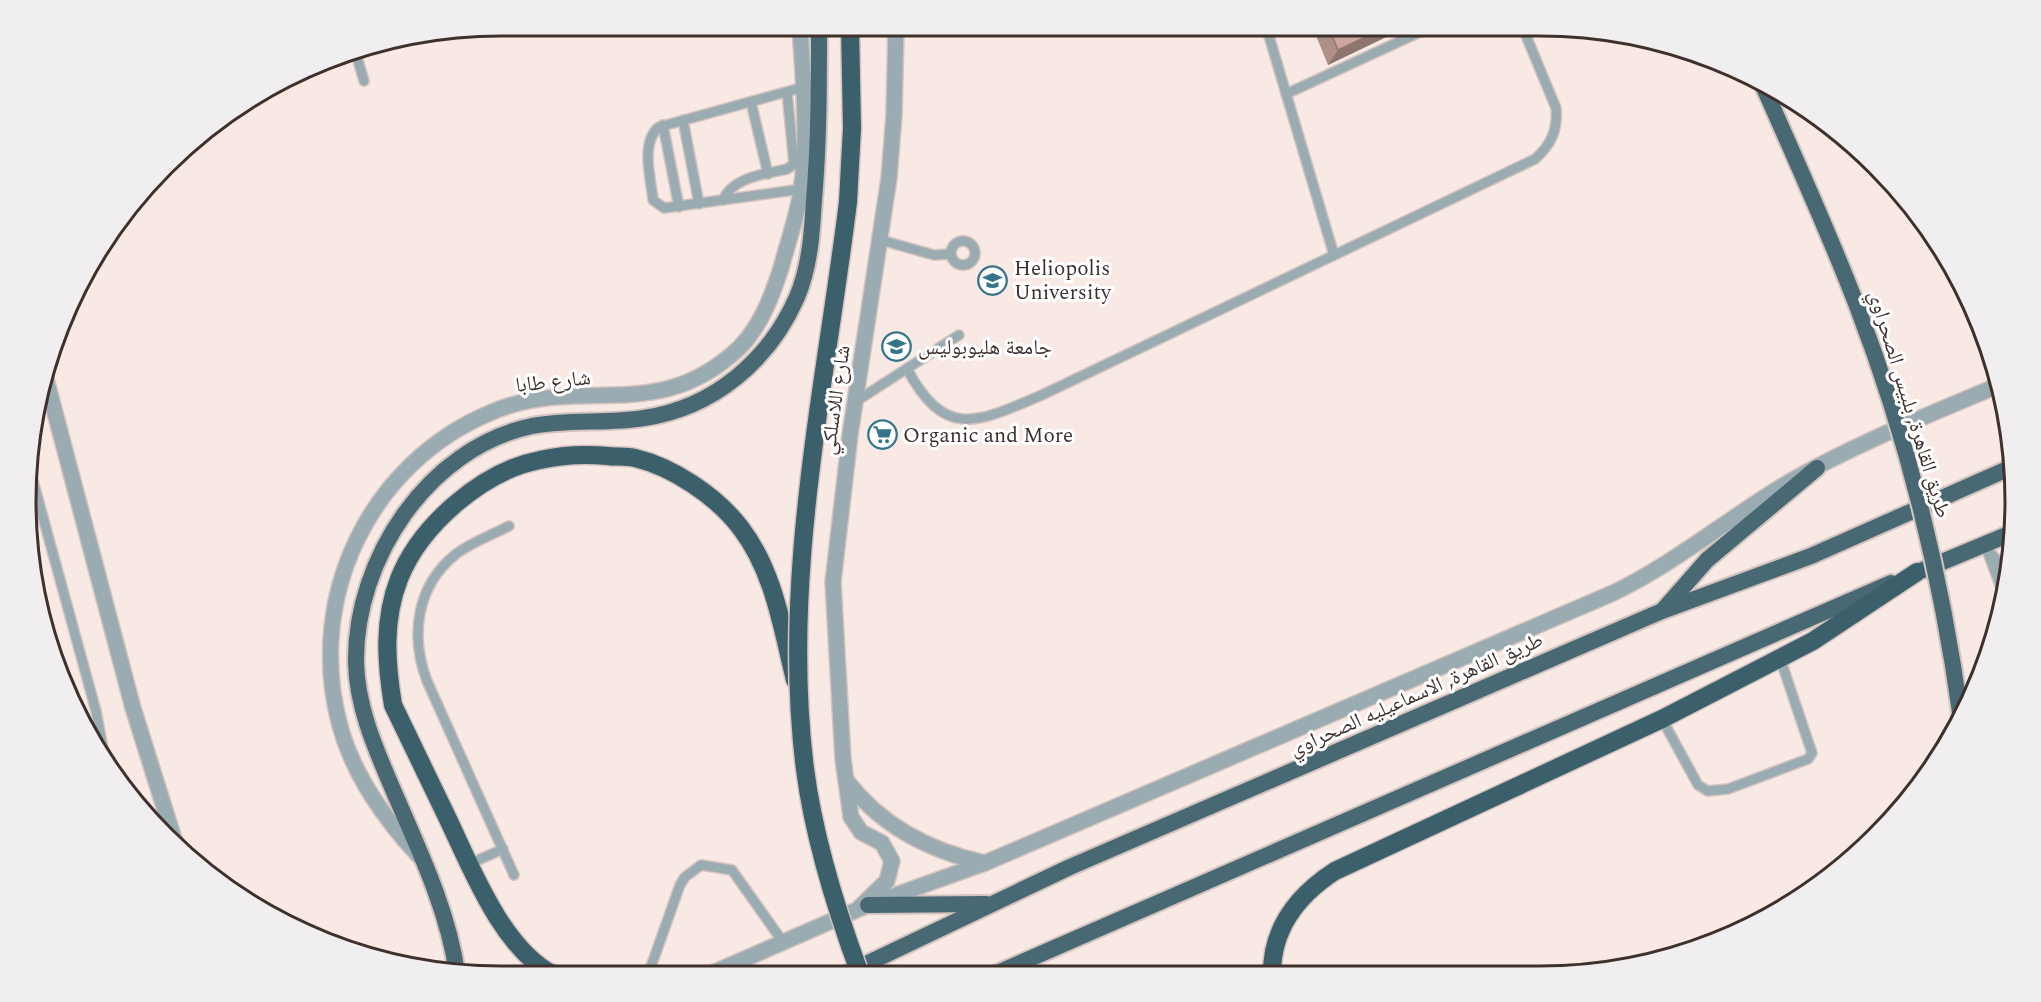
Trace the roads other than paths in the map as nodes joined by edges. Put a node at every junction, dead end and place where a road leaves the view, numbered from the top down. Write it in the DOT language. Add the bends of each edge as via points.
graph roads {
  1 [pos="801,36"];
  2 [pos="819,36"];
  3 [pos="850,36"];
  4 [pos="896,36"];
  5 [pos="1269,36"];
  6 [pos="1411,36"];
  7 [pos="1526,36"];
  8 [pos="358,59"];
  9 [pos="364,81"];
  10 [pos="804,87"];
  11 [pos="787,92"];
  12 [pos="1286,94"];
  13 [pos="1767,95"];
  14 [pos="751,102"];
  15 [pos="683,120"];
  16 [pos="663,125"];
  17 [pos="768,174"];
  18 [pos="801,189"];
  19 [pos="723,200"];
  20 [pos="699,204"];
  21 [pos="680,207"];
  22 [pos="881,240"];
  23 [pos="951,254"];
  24 [pos="1334,255"];
  25 [pos="959,335"];
  26 [pos="907,369"];
  27 [pos="1991,388"];
  28 [pos="49,392"];
  29 [pos="855,402"];
  30 [pos="1817,468"];
  31 [pos="2004,471"];
  32 [pos="36,493"];
  33 [pos="509,526"];
  34 [pos="2003,537"];
  35 [pos="1985,546"];
  36 [pos="2001,564"];
  37 [pos="1917,572"];
  38 [pos="1998,580"];
  39 [pos="1662,611"];
  40 [pos="1780,658"];
  41 [pos="799,695"];
  42 [pos="1959,704"];
  43 [pos="1662,719"];
  44 [pos="101,739"];
  45 [pos="846,780"];
  46 [pos="171,829"];
  47 [pos="503,849"];
  48 [pos="422,859"];
  49 [pos="984,863"];
  50 [pos="469,864"];
  51 [pos="514,875"];
  52 [pos="990,904"];
  53 [pos="864,907"];
  54 [pos="783,942"];
  55 [pos="455,963"];
  56 [pos="539,966"];
  57 [pos="651,966"];
  58 [pos="728,966"];
  59 [pos="857,966"];
  60 [pos="862,966"];
  61 [pos="1013,966"];
  62 [pos="1272,966"];
  1 -- 10 [label="street, شارع طابا"];
  2 -- 48 [label="highway" via="817,168 808,263 787,316 761,355 707,399 674,412 531,427 489,441 436,480 386,539 360,609 356,663 363,714"];
  3 -- 41 [label="highway, bridge" via="848,202 806,497"];
  4 -- 22 [label="street, شارع اللاسلكي" via="894,116"];
  5 -- 12 [label="lane"];
  6 -- 12 [label="lane"];
  7 -- 24 [label="lane" via="1556,108 1555,131 1544,152"];
  8 -- 9 [label="lane"];
  10 -- 11 [label="lane"];
  10 -- 18 [label="street, شارع طابا"];
  11 -- 14 [label="lane"];
  11 -- 17 [label="lane" via="795,160 791,167"];
  12 -- 24 [label="lane"];
  13 -- 42 [label="highway, طريق القاهرة, بلبيس الصحراوي, bridge" via="1830,237 1883,380 1925,526"];
  14 -- 15 [label="lane"];
  14 -- 17 [label="lane"];
  15 -- 16 [label="lane"];
  15 -- 20 [label="lane"];
  16 -- 21 [label="lane"];
  16 -- 21 [label="lane" via="652,134 648,146 653,200 664,208"];
  17 -- 19 [label="lane" via="736,183"];
  18 -- 19 [label="lane"];
  18 -- 48 [label="street, شارع طابا" via="774,290 741,346 716,367 687,383 656,393 534,399 493,411 455,429 422,454 368,518 344,567 331,616 329,660 334,700 350,755 396,831"];
  19 -- 20 [label="lane"];
  20 -- 21 [label="lane"];
  22 -- 23 [label="lane" via="934,255"];
  22 -- 29 [label="street, شارع اللاسلكي"];
  24 -- 26 [label="lane" via="1042,396 982,419 967,420 938,410 926,400"];
  25 -- 26 [label="lane"];
  26 -- 29 [label="lane"];
  27 -- 30 [label="street"];
  28 -- 46 [label="street" via="133,708"];
  29 -- 45 [label="street, شارع اللاسلكي" via="833,582"];
  30 -- 39 [label="highway" via="1707,560"];
  30 -- 49 [label="street" via="1743,510 1661,568 1612,593"];
  31 -- 39 [label="highway, طريق القاهرة, الاسماعيليه الصحراوي" via="1811,556"];
  32 -- 44 [label="lane"];
  33 -- 47 [label="lane" via="470,545 443,567 425,596 417,630 417,647 427,681"];
  34 -- 35 [label="highway"];
  35 -- 36 [label="lane"];
  35 -- 37 [label="highway"];
  35 -- 38 [label="lane"];
  37 -- 40 [label="highway" via="1813,641"];
  37 -- 61 [label="highway"];
  39 -- 52 [label="highway, طريق القاهرة, الاسماعيليه الصحراوي"];
  40 -- 43 [label="highway"];
  40 -- 43 [label="lane" via="1806,731 1812,753 1808,759 1728,789 1708,792 1698,785"];
  41 -- 50 [label="highway, bridge" via="776,600 763,566 740,527 716,501 674,474 634,458 583,454 538,460 498,476 460,500 426,531 399,579 387,621 387,672 393,705"];
  41 -- 59 [label="highway, bridge" via="806,771 818,833 840,920"];
  43 -- 62 [label="highway" via="1318,881 1286,915"];
  45 -- 49 [label="street" via="870,809 900,831 941,851"];
  45 -- 53 [label="street, شارع اللاسلكي" via="855,826 882,843 892,861 887,881"];
  47 -- 50 [label="lane"];
  47 -- 51 [label="lane"];
  48 -- 55 [label="highway"];
  49 -- 53 [label="street"];
  50 -- 56 [label="highway" via="512,936"];
  52 -- 53 [label="highway"];
  52 -- 60 [label="highway, طريق القاهرة, الاسماعيليه الصحراوي"];
  53 -- 54 [label="street"];
  54 -- 57 [label="lane" via="732,870 701,865 685,876 680,885"];
  54 -- 58 [label="street"];
}
